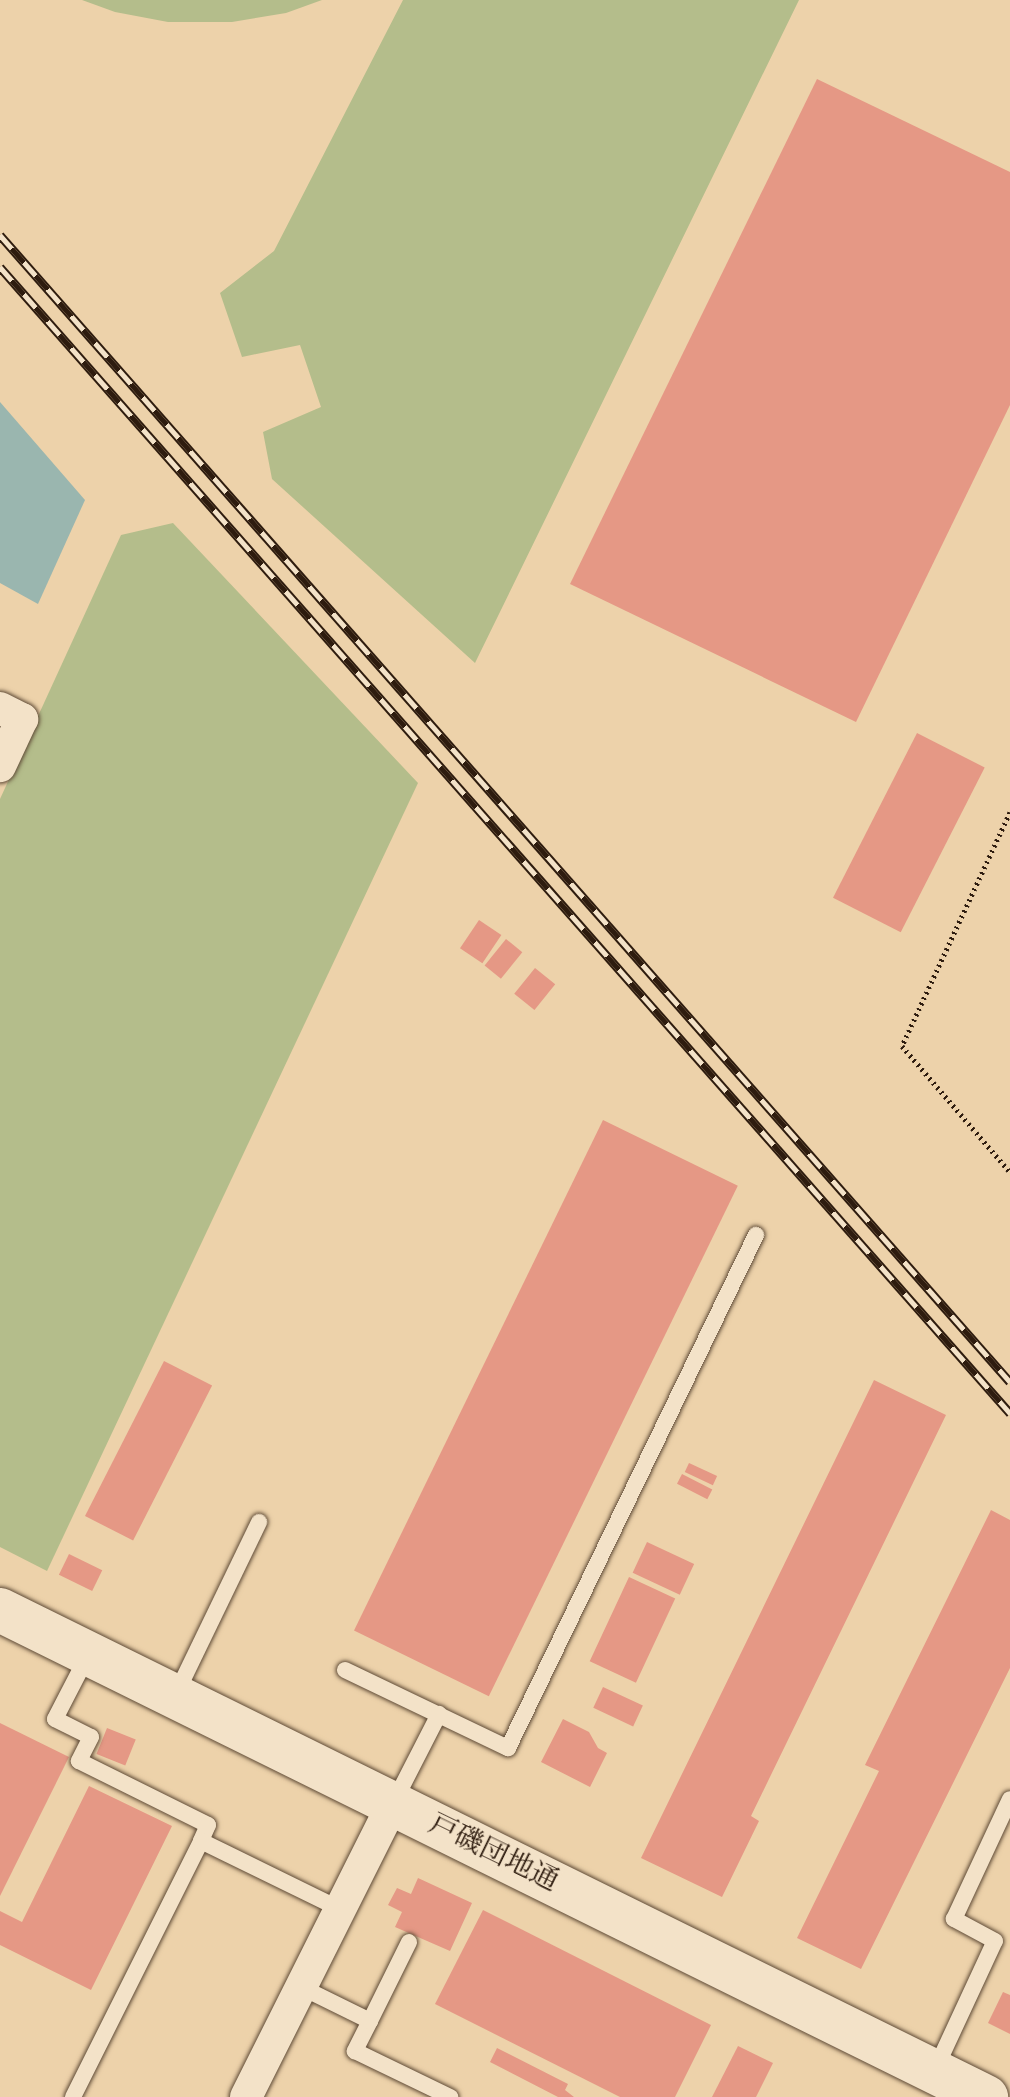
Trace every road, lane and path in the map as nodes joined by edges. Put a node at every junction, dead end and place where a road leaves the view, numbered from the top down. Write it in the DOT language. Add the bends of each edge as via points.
graph roads {
  1 [pos="0,708"];
  2 [pos="0,766"];
  3 [pos="1010,812"];
  4 [pos="1010,1172"];
  5 [pos="756,1235"];
  6 [pos="259,1522"];
  7 [pos="0,1610"];
  8 [pos="89,1653"];
  9 [pos="345,1670"];
  10 [pos="175,1696"];
  11 [pos="439,1714"];
  12 [pos="1010,1799"];
  13 [pos="393,1803"];
  14 [pos="201,1841"];
  15 [pos="340,1909"];
  16 [pos="409,1942"];
  17 [pos="301,1987"];
  18 [pos="370,2021"];
  19 [pos="934,2071"];
  20 [pos="73,2097"];
  21 [pos="246,2097"];
  22 [pos="450,2097"];
  23 [pos="986,2097"];
  1 -- 2 [label="street" via="22,719"];
  3 -- 4 [label="path" via="902,1046"];
  5 -- 11 [label="lane" via="508,1748"];
  6 -- 10 [label="lane"];
  7 -- 8 [label="street, 戸磯団地通"];
  8 -- 10 [label="street, 戸磯団地通"];
  8 -- 14 [label="lane" via="55,1719 91,1737 79,1761 208,1825"];
  9 -- 11 [label="lane"];
  10 -- 13 [label="street, 戸磯団地通"];
  11 -- 13 [label="lane"];
  12 -- 19 [label="lane" via="954,1919 995,1941"];
  13 -- 15 [label="street"];
  13 -- 19 [label="street, 戸磯団地通"];
  14 -- 15 [label="lane"];
  14 -- 20 [label="lane"];
  15 -- 17 [label="street"];
  16 -- 18 [label="lane"];
  17 -- 18 [label="lane"];
  17 -- 21 [label="street"];
  18 -- 22 [label="lane" via="355,2051"];
  19 -- 23 [label="street, 戸磯団地通"];
}
